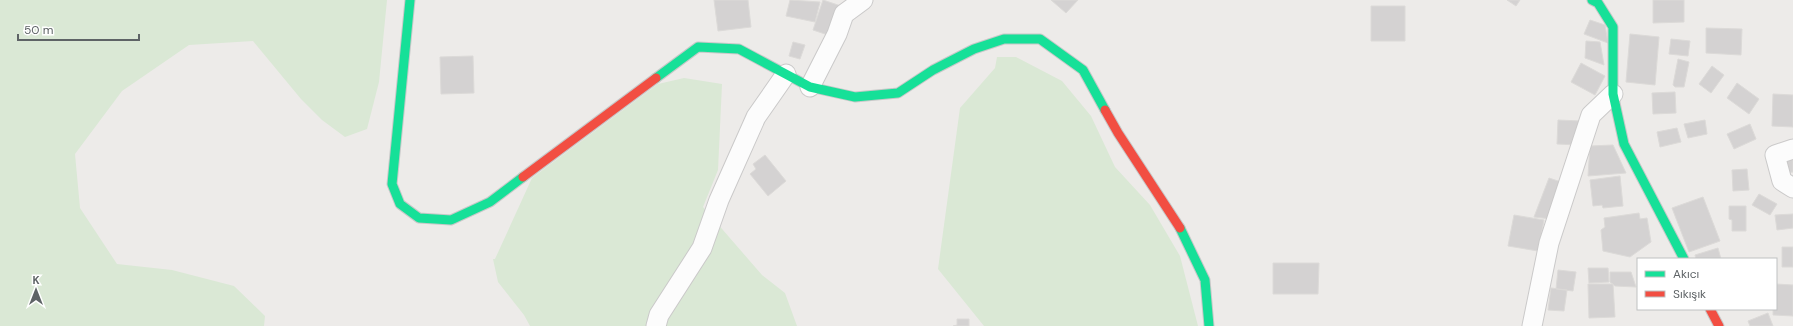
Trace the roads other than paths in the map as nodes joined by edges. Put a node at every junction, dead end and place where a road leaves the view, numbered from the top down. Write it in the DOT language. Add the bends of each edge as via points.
graph roads {
  1 [pos="410,0"];
  2 [pos="863,0"];
  3 [pos="1596,1"];
  4 [pos="786,74"];
  5 [pos="810,87"];
  6 [pos="1613,94"];
  7 [pos="1793,149"];
  8 [pos="1793,188"];
  9 [pos="1683,258"];
  10 [pos="1711,310"];
  11 [pos="656,326"];
  12 [pos="1209,326"];
  13 [pos="1532,326"];
  14 [pos="1719,326"];
  1 -- 4 [label="street" via="392,184 400,204 419,218 452,220 490,202 698,47 739,50"];
  2 -- 5 [label="street" via="844,14 837,34"];
  3 -- 6 [label="street" via="1613,27"];
  4 -- 5 [label="street"];
  4 -- 11 [label="street" via="756,117 719,200 702,248 659,315"];
  5 -- 12 [label="street" via="855,97 898,93 933,70 974,49 1004,39 1040,39 1083,70 1118,133 1185,235 1205,280"];
  6 -- 9 [label="street" via="1624,144"];
  6 -- 13 [label="street" via="1591,115 1549,243"];
  7 -- 8 [label="street" via="1775,155 1782,181"];
  10 -- 14 [label="street"];
}
